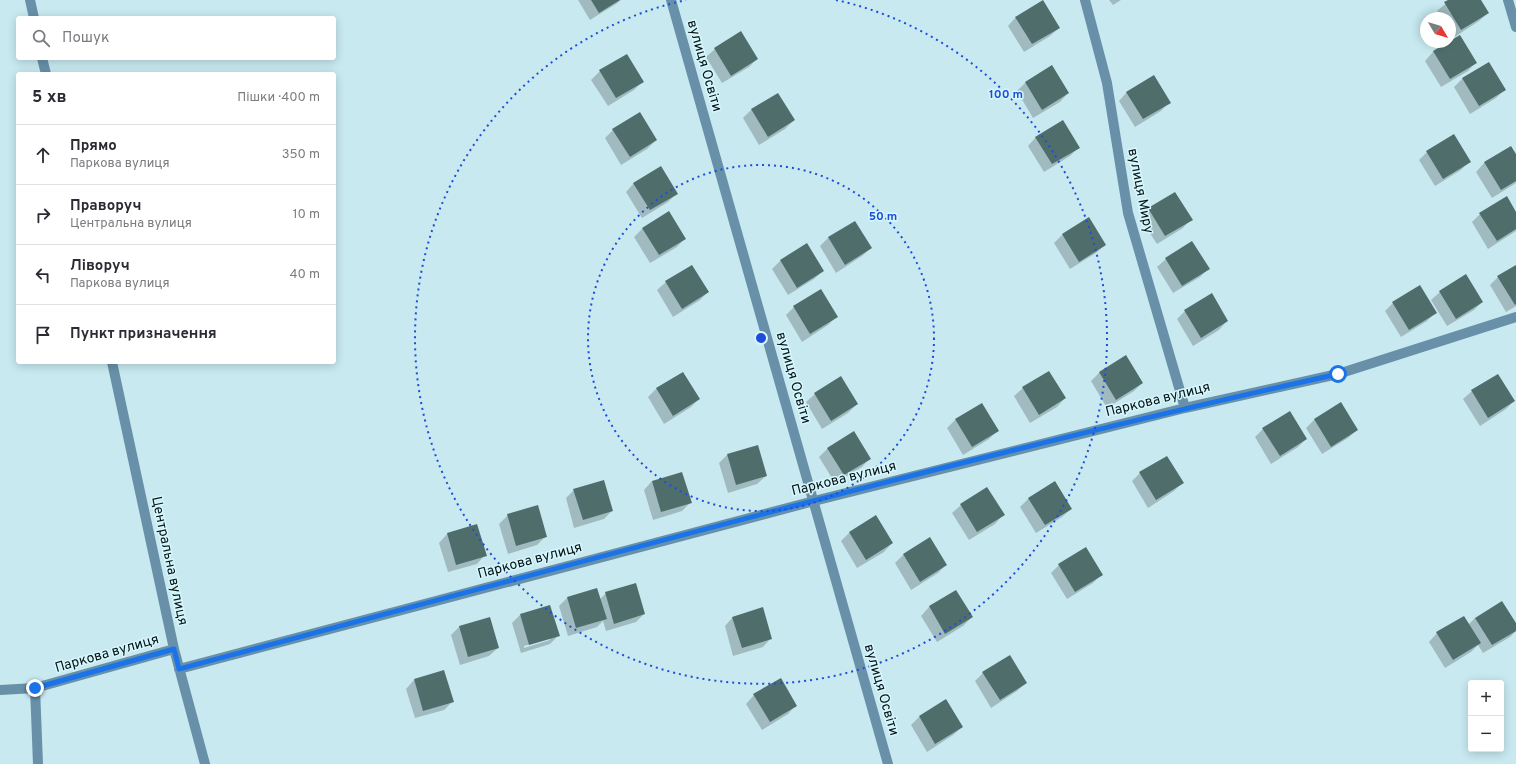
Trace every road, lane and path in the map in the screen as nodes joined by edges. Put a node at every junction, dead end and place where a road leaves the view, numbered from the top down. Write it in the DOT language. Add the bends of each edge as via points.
graph roads {
  1 [pos="30,0"];
  2 [pos="671,0"];
  3 [pos="1085,0"];
  4 [pos="1508,0"];
  5 [pos="34,16"];
  6 [pos="1516,28"];
  7 [pos="42,60"];
  8 [pos="46,72"];
  9 [pos="1516,317"];
  10 [pos="112,364"];
  11 [pos="1185,408"];
  12 [pos="814,501"];
  13 [pos="174,649"];
  14 [pos="179,669"];
  15 [pos="35,688"];
  16 [pos="0,690"];
  17 [pos="38,764"];
  18 [pos="205,764"];
  19 [pos="888,764"];
  1 -- 5 [label="street"];
  2 -- 12 [label="street, вулиця Освіти"];
  3 -- 11 [label="street, вулиця Миру" via="1107,84 1128,213"];
  4 -- 6 [label="street"];
  7 -- 8 [label="street"];
  9 -- 11 [label="street, Паркова вулиця" via="1338,374"];
  10 -- 13 [label="street, Центральна вулиця"];
  11 -- 12 [label="street, Паркова вулиця"];
  12 -- 14 [label="street, Паркова вулиця"];
  12 -- 19 [label="street, вулиця Освіти"];
  13 -- 14 [label="street, Центральна вулиця"];
  13 -- 15 [label="street, Паркова вулиця"];
  14 -- 18 [label="street, Центральна вулиця"];
  15 -- 16 [label="street, Паркова вулиця"];
  15 -- 17 [label="street"];
}
